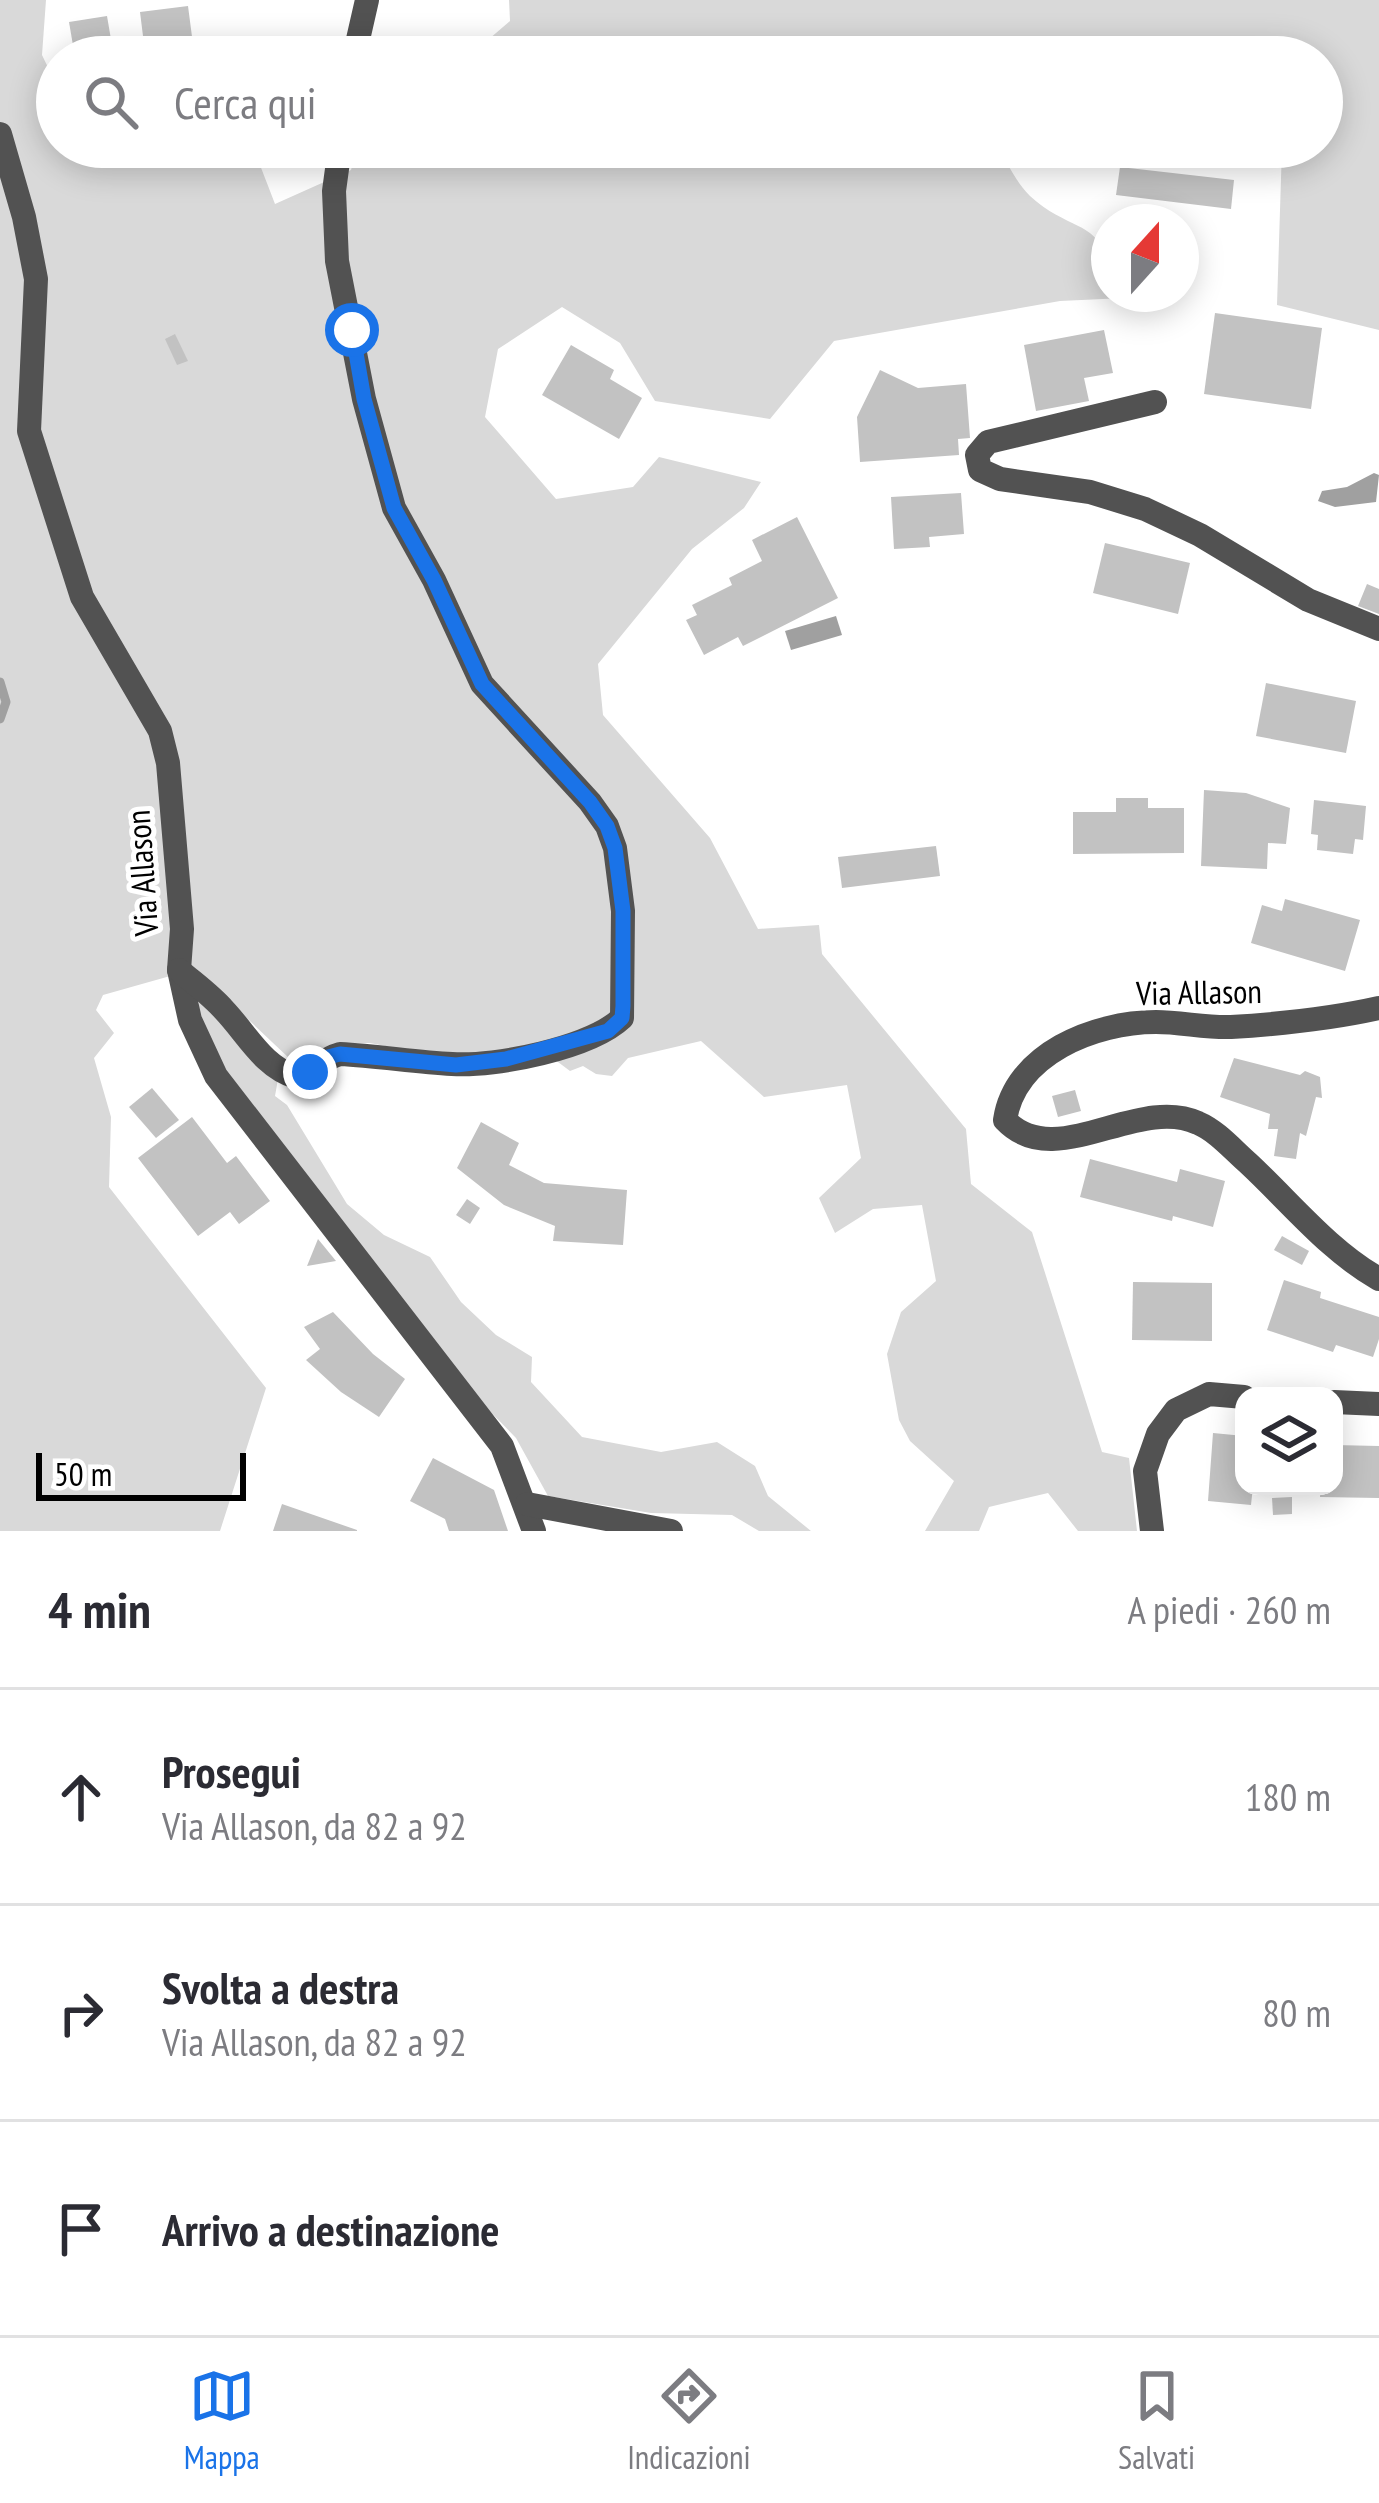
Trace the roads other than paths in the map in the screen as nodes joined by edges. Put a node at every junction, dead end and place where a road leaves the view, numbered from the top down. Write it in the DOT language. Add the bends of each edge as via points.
graph roads {
  1 [pos="367,0"];
  2 [pos="359,36"];
  3 [pos="0,134"];
  4 [pos="337,168"];
  5 [pos="1155,402"];
  6 [pos="1379,629"];
  7 [pos="179,970"];
  8 [pos="1379,1008"];
  9 [pos="1379,1279"];
  10 [pos="1235,1396"];
  11 [pos="1343,1402"];
  12 [pos="1379,1404"];
  13 [pos="526,1504"];
  14 [pos="534,1531"];
  15 [pos="671,1531"];
  16 [pos="1152,1531"];
  1 -- 2 [label="street"];
  3 -- 7 [label="street, Via Allason" via="36,279 29,431 82,597 160,731 182,929"];
  4 -- 7 [label="street" via="337,261 394,508 482,684 607,826 623,911 622,1018 608,1031 506,1059 456,1065 340,1054 296,1078 256,1050"];
  5 -- 6 [label="street" via="988,442 977,455 980,470 1145,509 1308,600"];
  7 -- 13 [label="street, Via Allason" via="190,1020 216,1076 502,1446"];
  8 -- 9 [label="street, Via Allason" via="1331,1019 1107,1028 1058,1047 1022,1075 1005,1120 1020,1136 1043,1141 1155,1118 1196,1121"];
  10 -- 16 [label="street" via="1209,1394 1175,1409 1159,1433 1145,1471"];
  11 -- 12 [label="street"];
  13 -- 14 [label="street, Via Allason"];
  13 -- 15 [label="street"];
}
